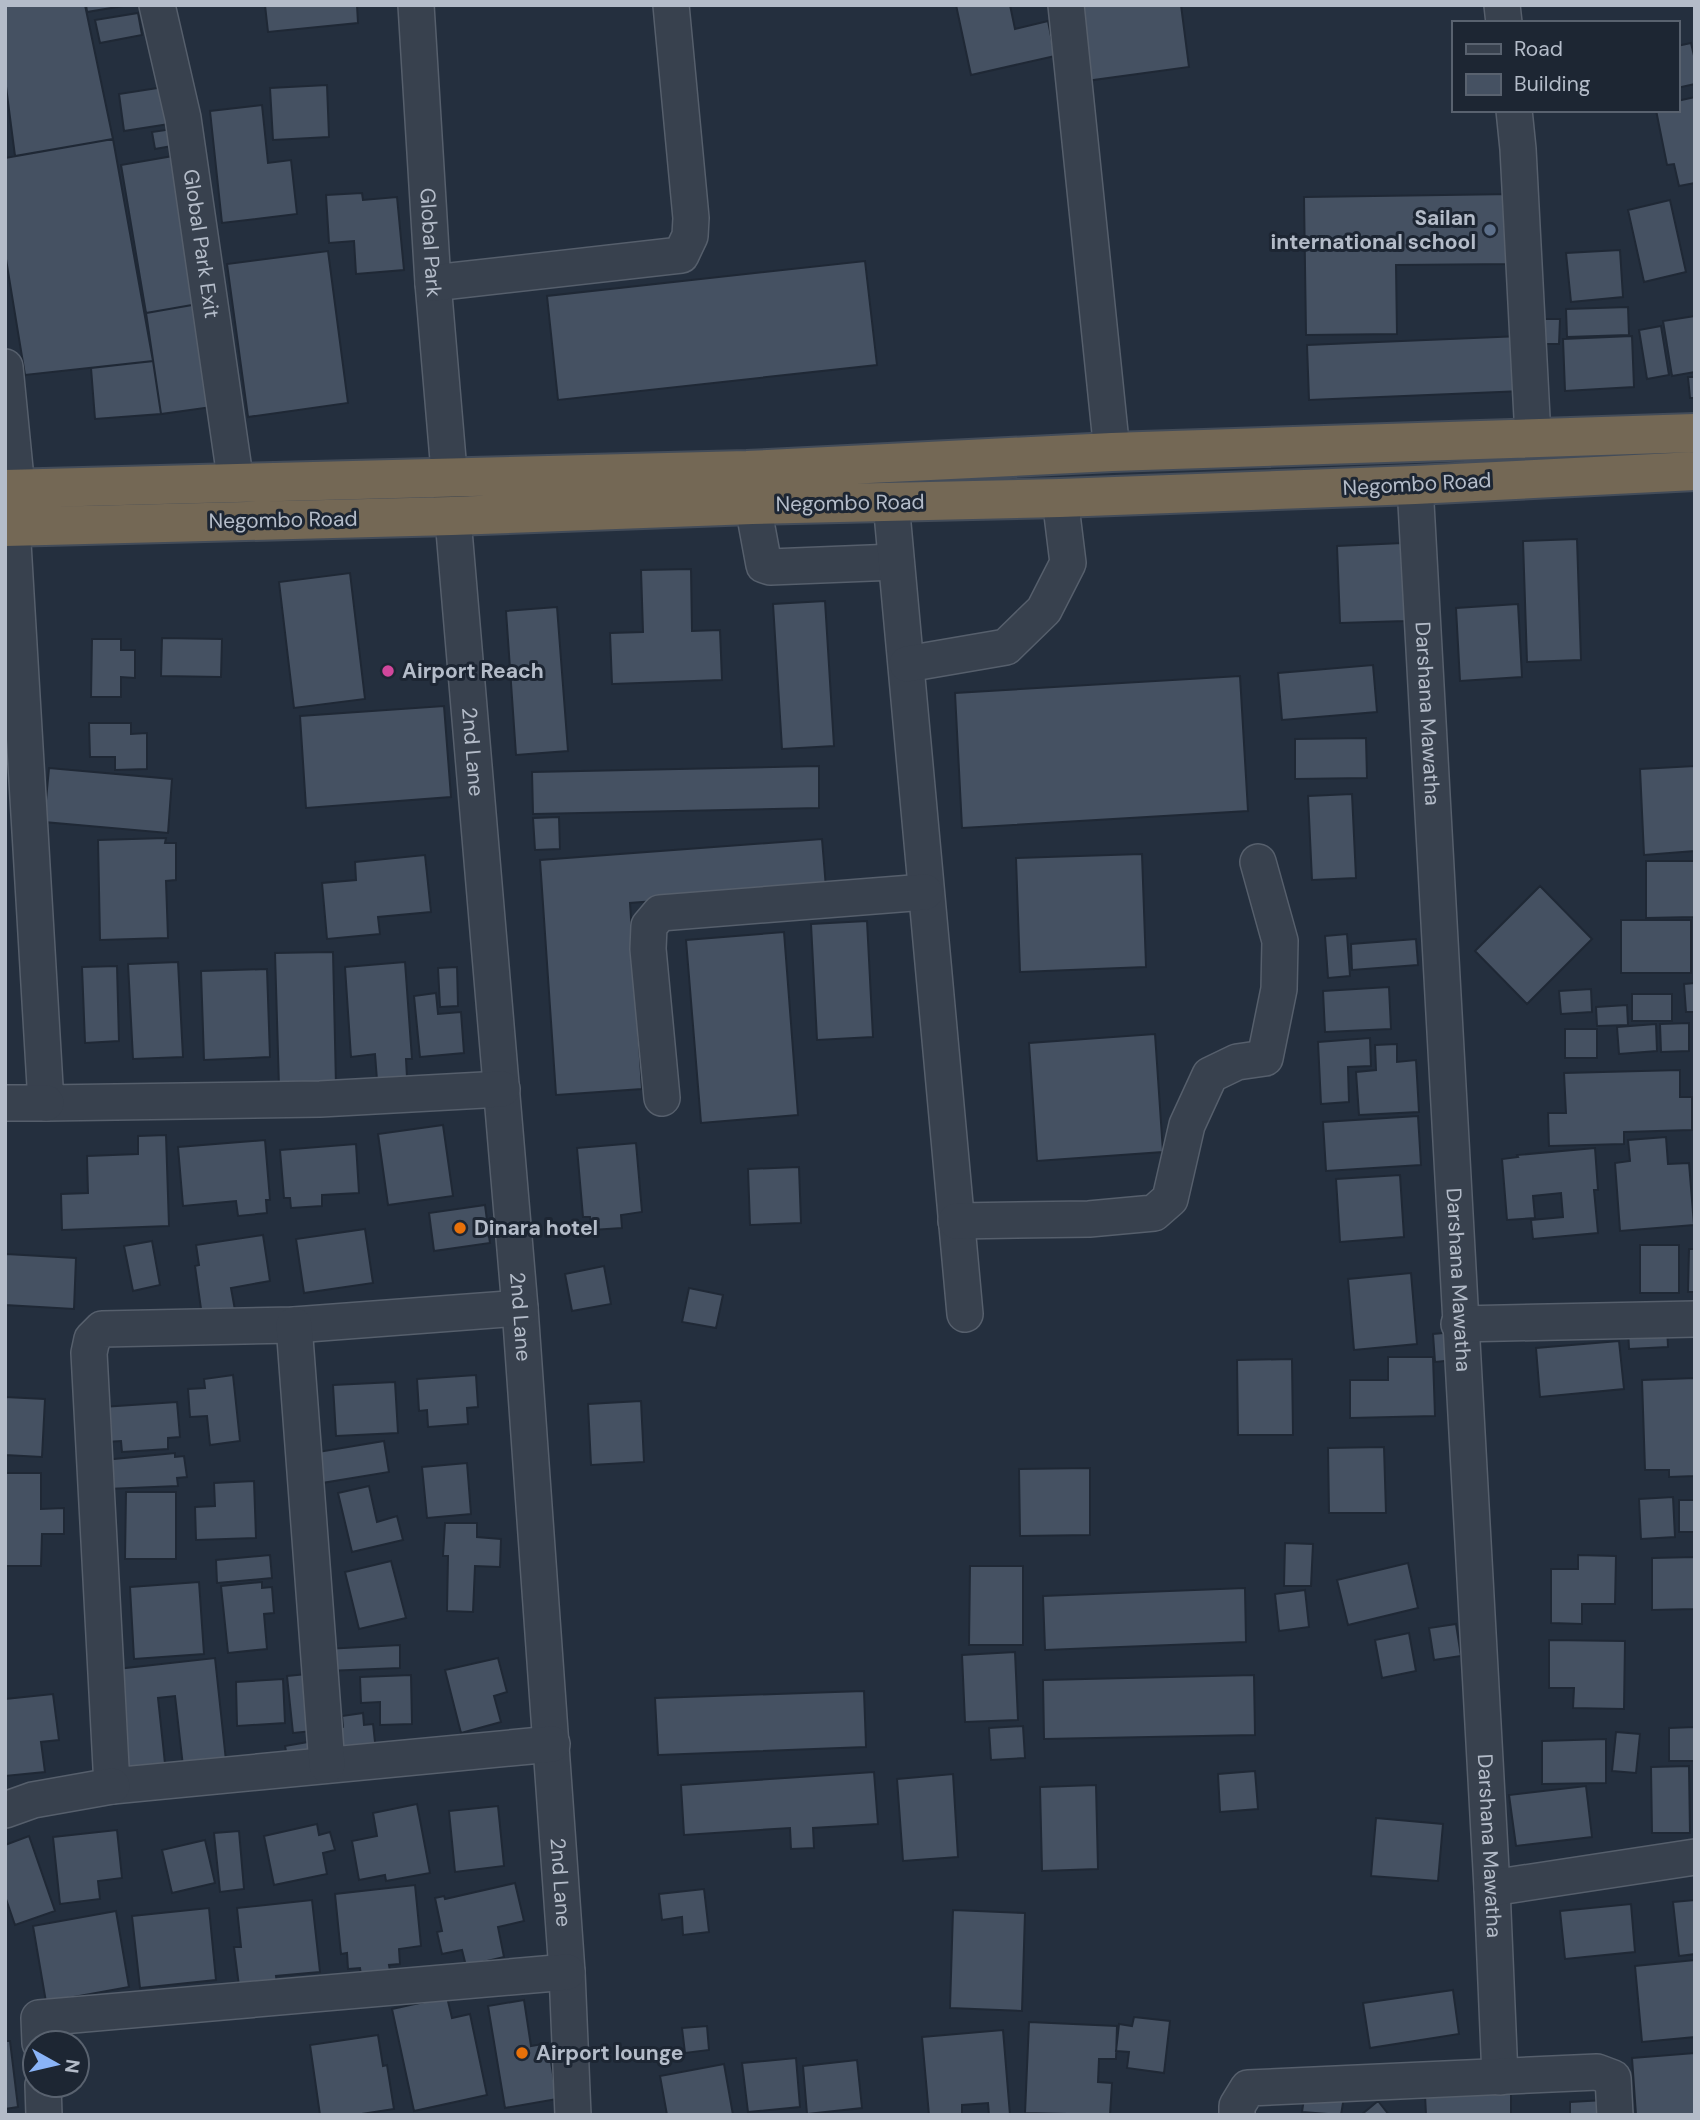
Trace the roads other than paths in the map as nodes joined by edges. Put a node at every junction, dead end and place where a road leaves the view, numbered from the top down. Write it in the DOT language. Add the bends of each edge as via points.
graph roads {
  1 [pos="157,5"];
  2 [pos="416,5"];
  3 [pos="671,5"];
  4 [pos="1066,5"];
  5 [pos="1514,112"];
  6 [pos="433,283"];
  7 [pos="5,367"];
  8 [pos="1695,433"];
  9 [pos="1533,437"];
  10 [pos="1112,452"];
  11 [pos="1695,471"];
  12 [pos="450,478"];
  13 [pos="236,484"];
  14 [pos="1415,485"];
  15 [pos="749,488"];
  16 [pos="11,489"];
  17 [pos="1060,498"];
  18 [pos="891,502"];
  19 [pos="453,516"];
  20 [pos="8,526"];
  21 [pos="896,562"];
  22 [pos="907,664"];
  23 [pos="1258,862"];
  24 [pos="925,892"];
  25 [pos="502,1089"];
  26 [pos="662,1098"];
  27 [pos="5,1103"];
  28 [pos="46,1103"];
  29 [pos="956,1221"];
  30 [pos="520,1308"];
  31 [pos="965,1314"];
  32 [pos="1695,1319"];
  33 [pos="1459,1324"];
  34 [pos="294,1325"];
  35 [pos="552,1744"];
  36 [pos="327,1765"];
  37 [pos="112,1786"];
  38 [pos="5,1810"];
  39 [pos="1695,1857"];
  40 [pos="1492,1888"];
  41 [pos="567,1972"];
  42 [pos="39,2029"];
  43 [pos="1500,2077"];
  44 [pos="573,2115"];
  45 [pos="1237,2115"];
  46 [pos="1615,2115"];
  1 -- 13 [label="street, Global Park Exit" via="183,118"];
  2 -- 6 [label="street, Global Park"];
  3 -- 6 [label="street" via="691,218 690,236 681,255"];
  4 -- 10 [label="street"];
  5 -- 9 [label="street"];
  6 -- 12 [label="street, Global Park"];
  7 -- 16 [label="street"];
  8 -- 9 [label="highway, Negombo Road"];
  9 -- 10 [label="highway, Negombo Road"];
  10 -- 15 [label="highway, Negombo Road"];
  11 -- 14 [label="highway, Negombo Road"];
  12 -- 13 [label="highway, Negombo Road"];
  12 -- 15 [label="highway, Negombo Road"];
  12 -- 19 [label="street, 2nd Lane"];
  13 -- 16 [label="highway, Negombo Road"];
  14 -- 17 [label="highway, Negombo Road"];
  14 -- 33 [label="street, Darshana Mawatha"];
  15 -- 18 [label="highway, Negombo Road"];
  15 -- 19 [label="highway, Negombo Road"];
  15 -- 21 [label="street" via="764,565"];
  17 -- 18 [label="highway, Negombo Road"];
  17 -- 22 [label="street" via="1068,563 1044,610 1006,647"];
  18 -- 21 [label="street"];
  19 -- 20 [label="highway, Negombo Road"];
  19 -- 25 [label="street, 2nd Lane"];
  20 -- 28 [label="street"];
  21 -- 22 [label="street"];
  22 -- 24 [label="street"];
  23 -- 29 [label="street" via="1280,941 1279,989 1265,1058 1237,1062 1210,1075 1187,1125 1170,1199 1154,1213"];
  24 -- 26 [label="street" via="660,912 649,926 648,949"];
  24 -- 29 [label="street"];
  25 -- 28 [label="street" via="320,1099"];
  25 -- 30 [label="street, 2nd Lane"];
  27 -- 28 [label="street"];
  29 -- 31 [label="street"];
  30 -- 34 [label="street"];
  30 -- 35 [label="street, 2nd Lane"];
  32 -- 33 [label="street"];
  33 -- 40 [label="street, Darshana Mawatha"];
  34 -- 36 [label="street"];
  34 -- 37 [label="street" via="102,1329 92,1339"];
  35 -- 36 [label="street"];
  35 -- 41 [label="street, 2nd Lane"];
  36 -- 37 [label="street"];
  37 -- 38 [label="street" via="33,1800"];
  39 -- 40 [label="street"];
  40 -- 43 [label="street, Darshana Mawatha"];
  41 -- 42 [label="street" via="39,2018"];
  41 -- 44 [label="street, 2nd Lane"];
  43 -- 45 [label="street" via="1248,2088"];
  43 -- 46 [label="street" via="1597,2072 1614,2078"];
}
